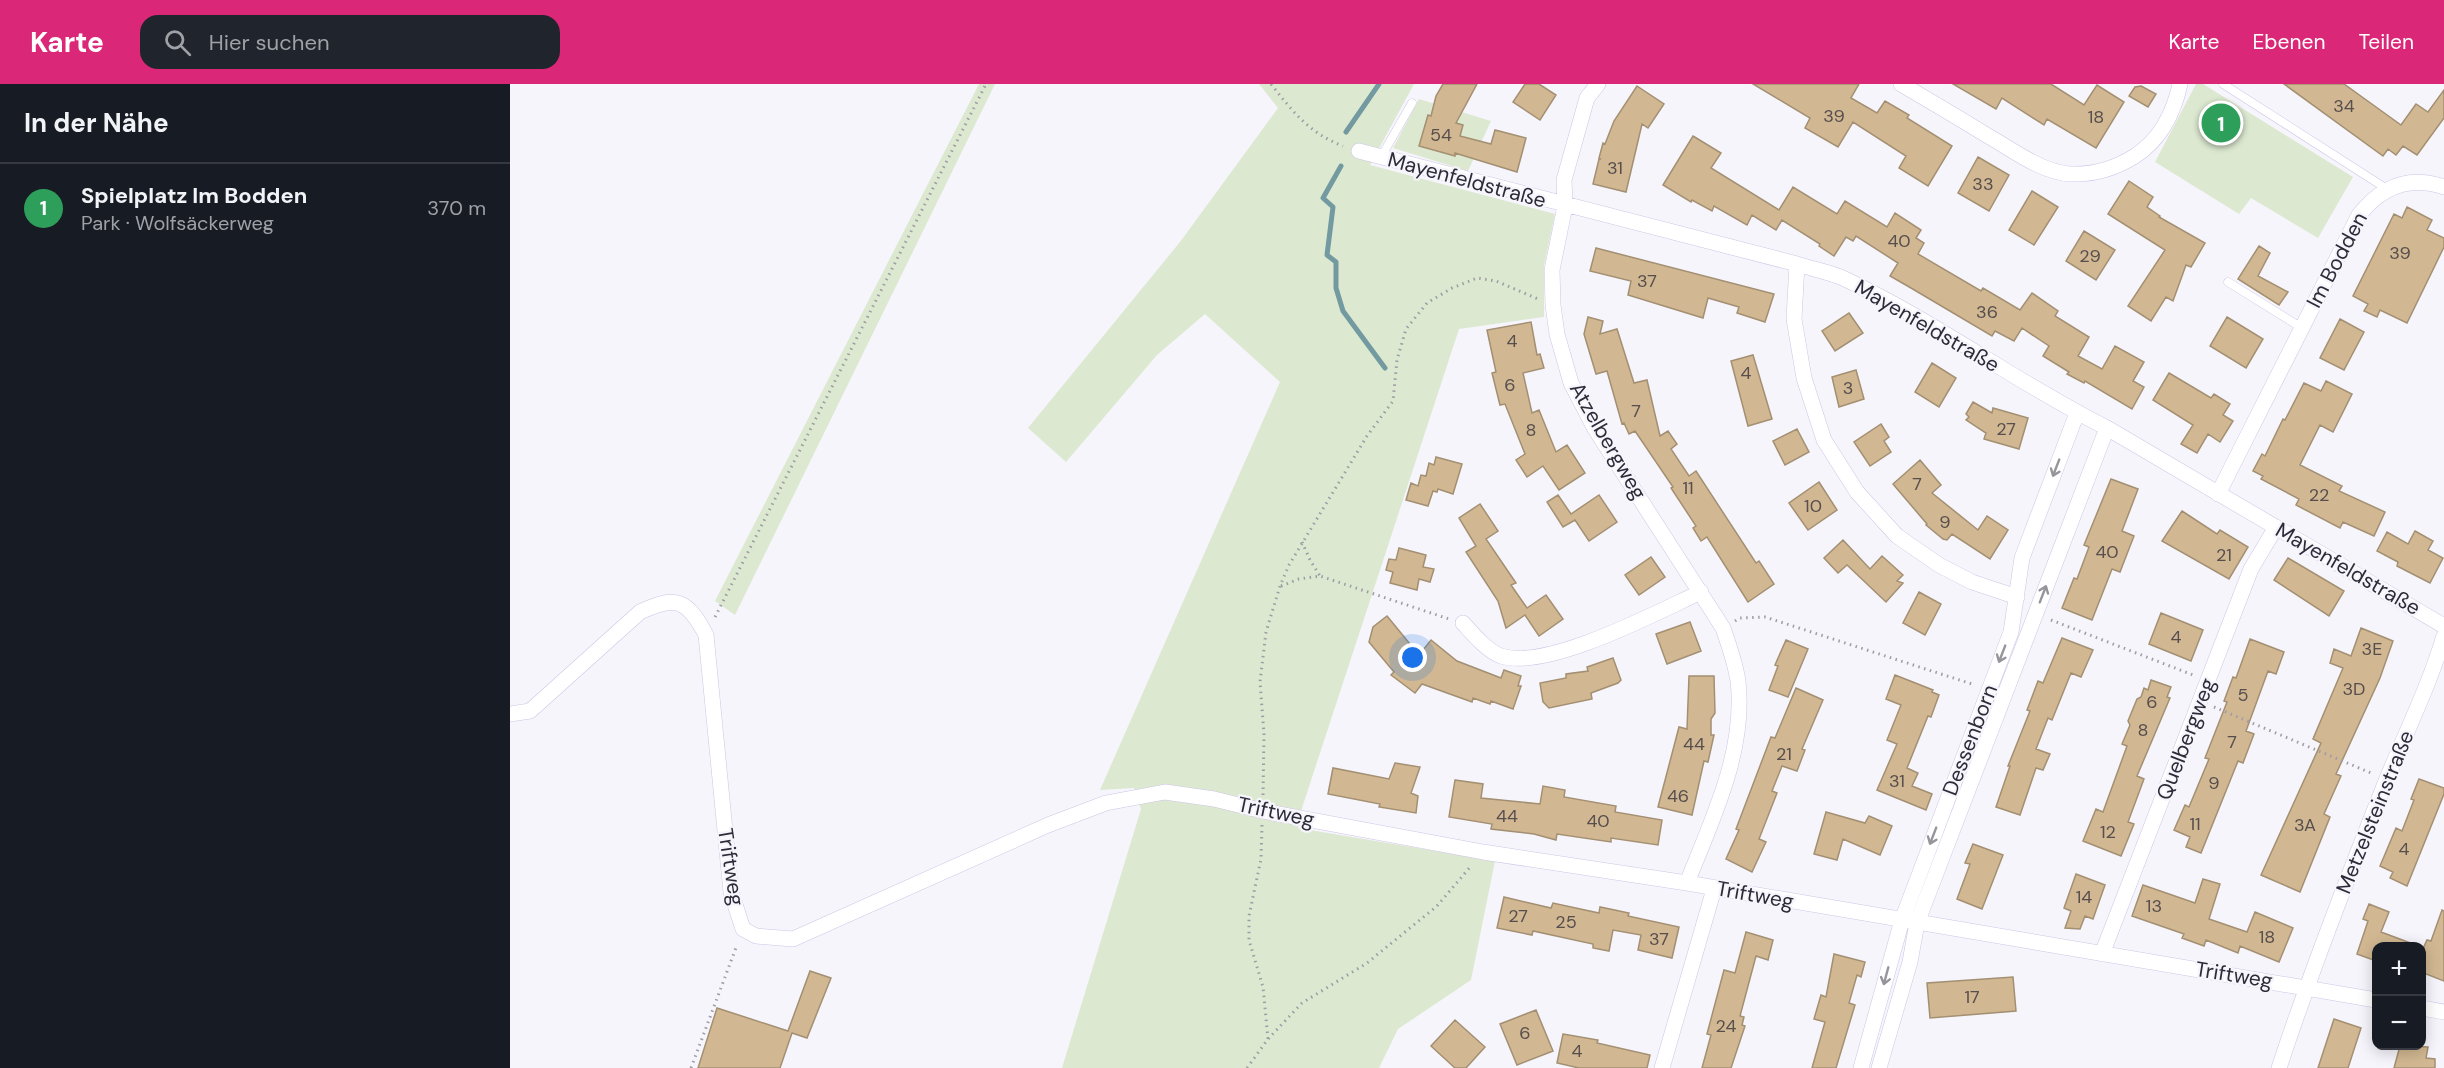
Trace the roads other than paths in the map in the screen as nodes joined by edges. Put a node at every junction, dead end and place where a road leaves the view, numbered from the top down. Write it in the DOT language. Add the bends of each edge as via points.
graph roads {
  1 [pos="1901,84"];
  2 [pos="2180,84"];
  3 [pos="2223,84"];
  4 [pos="1596,85"];
  5 [pos="1412,103"];
  6 [pos="1359,151"];
  7 [pos="1380,158"];
  8 [pos="2444,187"];
  9 [pos="2387,189"];
  10 [pos="1565,206"];
  11 [pos="1797,264"];
  12 [pos="2228,282"];
  13 [pos="2302,327"];
  14 [pos="2077,413"];
  15 [pos="2107,428"];
  16 [pos="2218,494"];
  17 [pos="2276,527"];
  18 [pos="1701,592"];
  19 [pos="2017,597"];
  20 [pos="1463,623"];
  21 [pos="2444,626"];
  22 [pos="2444,636"];
  23 [pos="510,714"];
  24 [pos="1687,883"];
  25 [pos="1714,889"];
  26 [pos="1909,921"];
  27 [pos="2102,954"];
  28 [pos="2306,987"];
  29 [pos="2372,999"];
  30 [pos="2426,1009"];
  31 [pos="2444,1012"];
  32 [pos="1662,1068"];
  33 [pos="1861,1068"];
  34 [pos="1879,1068"];
  35 [pos="2279,1068"];
  1 -- 2 [label="street" via="2043,167 2069,174 2118,167 2139,153 2168,120"];
  3 -- 9 [label="lane"];
  4 -- 10 [label="street, Atzelbergweg" via="1587,98 1564,180"];
  5 -- 7 [label="lane"];
  6 -- 7 [label="street, Mayenfeldstraße"];
  7 -- 10 [label="street, Mayenfeldstraße"];
  8 -- 9 [label="street, Im Bodden" via="2430,182 2406,182"];
  9 -- 13 [label="street, Im Bodden" via="2359,215"];
  10 -- 11 [label="street, Mayenfeldstraße"];
  10 -- 18 [label="street, Atzelbergweg" via="1552,270 1553,305 1571,383 1595,429"];
  11 -- 14 [label="street, Mayenfeldstraße" via="1843,279 1932,326"];
  11 -- 19 [label="street" via="1794,319 1804,378 1824,440 1857,492 1897,536 1939,565 1972,582"];
  12 -- 13 [label="lane, Im Bodden"];
  13 -- 16 [label="street, Im Bodden"];
  14 -- 15 [label="street, Mayenfeldstraße"];
  14 -- 19 [label="street, Dessenborn, one-way" via="2022,558"];
  15 -- 16 [label="street, Mayenfeldstraße"];
  26 -- 15 [label="street, Dessenborn, one-way" via="2036,614"];
  16 -- 17 [label="street, Mayenfeldstraße"];
  17 -- 21 [label="street, Mayenfeldstraße"];
  17 -- 27 [label="street, Quelbergweg" via="2251,569"];
  18 -- 20 [label="street" via="1579,646 1536,658 1501,656"];
  18 -- 24 [label="street, Atzelbergweg" via="1723,628 1734,660 1738,717 1735,747 1720,799"];
  19 -- 26 [label="street, Dessenborn, one-way" via="2010,632"];
  22 -- 28 [label="street, Metzelsteinstraße"];
  23 -- 24 [label="street, Triftweg" via="530,711 640,612 662,602 681,603 696,617 706,635 731,892 743,929 756,936 793,939 1048,825 1106,803 1165,792 1483,852"];
  24 -- 25 [label="street, Triftweg"];
  25 -- 26 [label="street, Triftweg"];
  25 -- 32 [label="street"];
  26 -- 27 [label="street, Triftweg"];
  26 -- 33 [label="street, Dessenborn, one-way"];
  26 -- 34 [label="street, Dessenborn" via="1910,962"];
  27 -- 28 [label="street, Triftweg"];
  28 -- 29 [label="street, Triftweg"];
  28 -- 35 [label="street, Metzelsteinstraße"];
  30 -- 31 [label="street"];
}
